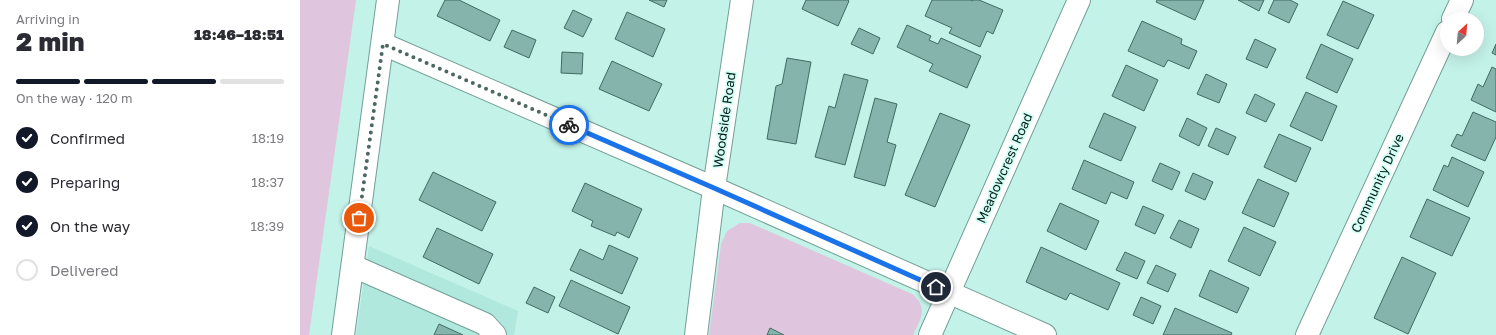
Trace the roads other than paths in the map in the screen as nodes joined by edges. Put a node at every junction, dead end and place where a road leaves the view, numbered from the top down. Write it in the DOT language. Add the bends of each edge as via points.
graph roads {
  1 [pos="388,0"];
  2 [pos="742,0"];
  3 [pos="1078,0"];
  4 [pos="1462,0"];
  5 [pos="1456,12"];
  6 [pos="383,44"];
  7 [pos="1440,47"];
  8 [pos="714,188"];
  9 [pos="353,266"];
  10 [pos="949,292"];
  11 [pos="343,335"];
  12 [pos="495,335"];
  13 [pos="696,335"];
  14 [pos="930,335"];
  15 [pos="1045,335"];
  16 [pos="1307,335"];
  1 -- 6 [label="street"];
  2 -- 8 [label="street, Woodside Road"];
  3 -- 10 [label="street, Meadowcrest Road"];
  4 -- 5 [label="street"];
  6 -- 8 [label="street"];
  6 -- 9 [label="street"];
  7 -- 16 [label="street, Community Drive"];
  8 -- 10 [label="street"];
  8 -- 13 [label="street, Woodside Road"];
  9 -- 11 [label="street"];
  9 -- 12 [label="street" via="486,324"];
  10 -- 14 [label="street, Meadowcrest Road"];
  10 -- 15 [label="street"];
}
